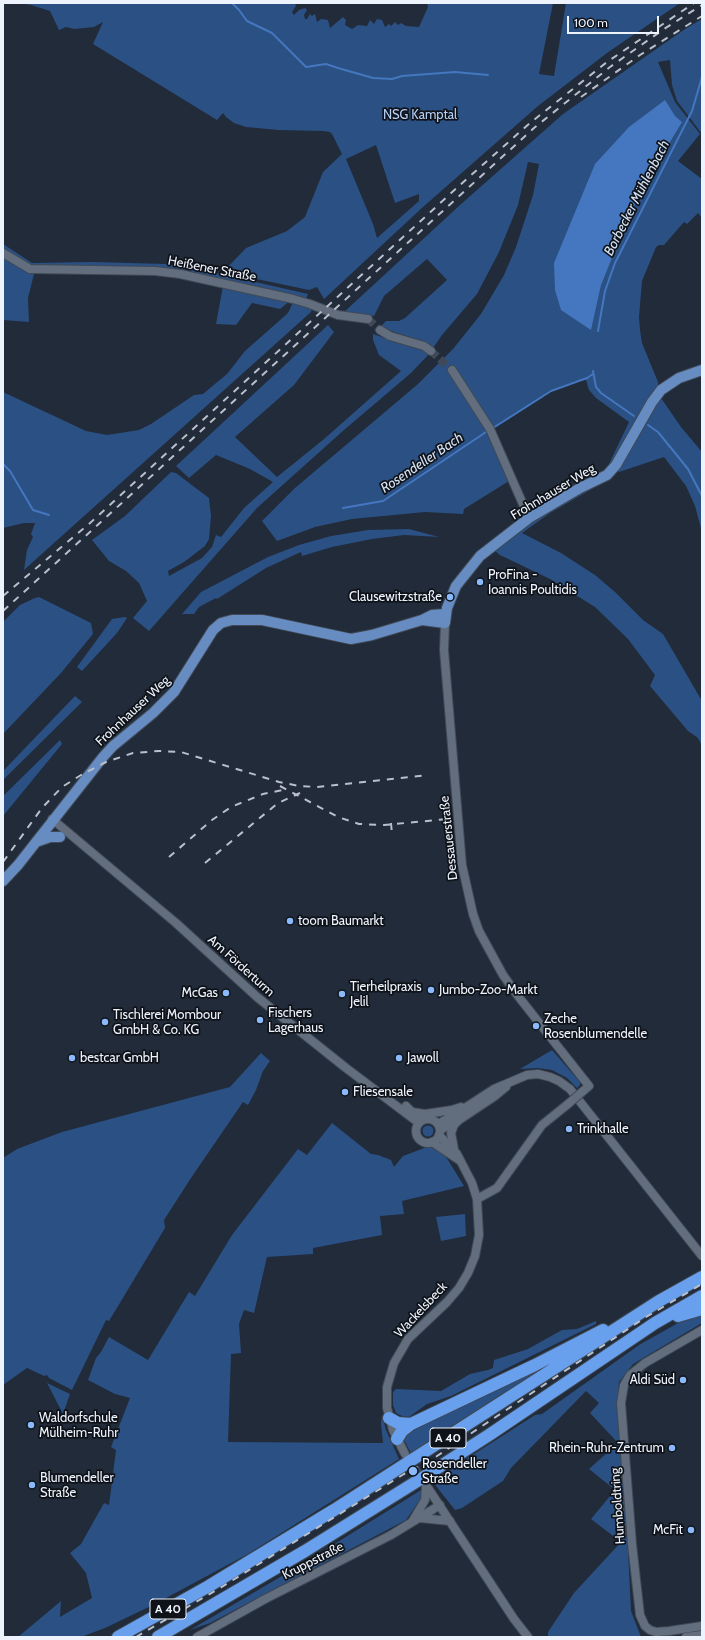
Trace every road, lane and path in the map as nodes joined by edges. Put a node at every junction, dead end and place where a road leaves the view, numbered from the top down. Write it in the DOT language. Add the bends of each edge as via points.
graph roads {
  1 [pos="3,253"];
  2 [pos="368,319"];
  3 [pos="380,330"];
  4 [pos="431,351"];
  5 [pos="452,370"];
  6 [pos="702,370"];
  7 [pos="529,518"];
  8 [pos="445,618"];
  9 [pos="49,823"];
  10 [pos="60,837"];
  11 [pos="36,842"];
  12 [pos="80,843"];
  13 [pos="3,881"];
  14 [pos="514,1080"];
  15 [pos="391,1102"];
  16 [pos="470,1104"];
  17 [pos="459,1120"];
  18 [pos="418,1125"];
  19 [pos="439,1130"];
  20 [pos="432,1142"];
  21 [pos="454,1150"];
  22 [pos="459,1161"];
  23 [pos="477,1199"];
  24 [pos="702,1256"];
  25 [pos="702,1277"];
  26 [pos="702,1296"];
  27 [pos="702,1309"];
  28 [pos="627,1321"];
  29 [pos="702,1330"];
  30 [pos="637,1336"];
  31 [pos="389,1418"];
  32 [pos="412,1424"];
  33 [pos="397,1439"];
  34 [pos="405,1454"];
  35 [pos="440,1506"];
  36 [pos="420,1518"];
  37 [pos="450,1521"];
  38 [pos="411,1523"];
  39 [pos="645,1626"];
  40 [pos="702,1626"];
  41 [pos="702,1631"];
  42 [pos="123,1635"];
  43 [pos="694,1636"];
  44 [pos="113,1637"];
  45 [pos="158,1637"];
  46 [pos="196,1637"];
  47 [pos="528,1637"];
  48 [pos="647,1637"];
  1 -- 2 [label="street, Heißener Straße" via="30,269 155,271 180,274 293,299 341,316"];
  3 -- 4 [label="street"];
  5 -- 7 [label="street" via="490,429"];
  6 -- 7 [label="main road, Frohnhauser Weg" via="667,385 652,402 616,465 607,475"];
  7 -- 8 [label="main road, Frohnhauser Weg" via="480,556 456,586"];
  8 -- 9 [label="main road, Frohnhauser Weg" via="422,620 351,639 262,620 232,620 221,623 213,630 174,692 102,757"];
  8 -- 23 [label="street, Dessauerstraße, bridge" via="444,644 462,866 472,914 503,975 589,1086 542,1125 497,1188"];
  9 -- 10 [label="street, Am Förderturm"];
  9 -- 11 [label="main road, Frohnhauser Weg"];
  9 -- 12 [label="street, Am Förderturm"];
  10 -- 11 [label="main road" via="50,837"];
  10 -- 12 [label="street, Am Förderturm"];
  11 -- 13 [label="main road, Frohnhauser Weg"];
  12 -- 15 [label="street, Am Förderturm" via="176,923 257,997"];
  14 -- 16 [label="street"];
  14 -- 17 [label="street"];
  14 -- 24 [label="street" via="538,1074 550,1076 570,1089"];
  15 -- 16 [label="street" via="404,1105 412,1112 424,1114 452,1110"];
  15 -- 18 [label="street, Am Förderturm"];
  16 -- 19 [label="street"];
  17 -- 19 [label="street"];
  17 -- 21 [label="street" via="451,1134"];
  18 -- 19 [label="street, Am Förderturm" via="430,1119"];
  18 -- 20 [label="street, Am Förderturm" via="418,1137 425,1142"];
  19 -- 20 [label="street"];
  19 -- 21 [label="street, Am Förderturm"];
  20 -- 22 [label="street, Am Förderturm"];
  21 -- 22 [label="street, Am Förderturm"];
  22 -- 23 [label="street, Am Förderturm" via="472,1183"];
  23 -- 31 [label="street, Wackelsbeck" via="480,1235 475,1256 459,1288 399,1351 387,1386"];
  25 -- 28 [label="highway, A 40"];
  26 -- 30 [label="highway, A 40"];
  27 -- 30 [label="highway" via="682,1315"];
  28 -- 32 [label="highway" via="600,1331"];
  28 -- 42 [label="highway, A 40" via="334,1510"];
  29 -- 39 [label="street, Humboldtring" via="638,1368 627,1380 622,1395 638,1608"];
  30 -- 45 [label="highway, A 40" via="418,1480 305,1551"];
  31 -- 32 [label="highway"];
  31 -- 33 [label="street, Wackelsbeck"];
  32 -- 33 [label="highway" via="402,1431"];
  33 -- 34 [label="street, Wackelsbeck"];
  35 -- 36 [label="street, Kruppstraße"];
  35 -- 37 [label="street"];
  35 -- 38 [label="street" via="426,1485 425,1500"];
  36 -- 37 [label="street"];
  36 -- 38 [label="street, Kruppstraße"];
  37 -- 47 [label="street" via="514,1620"];
  38 -- 46 [label="street, Kruppstraße"];
  39 -- 40 [label="street" via="656,1632"];
  39 -- 48 [label="street, Humboldtring"];
  41 -- 43 [label="street"];
  42 -- 44 [label="highway"];
}
